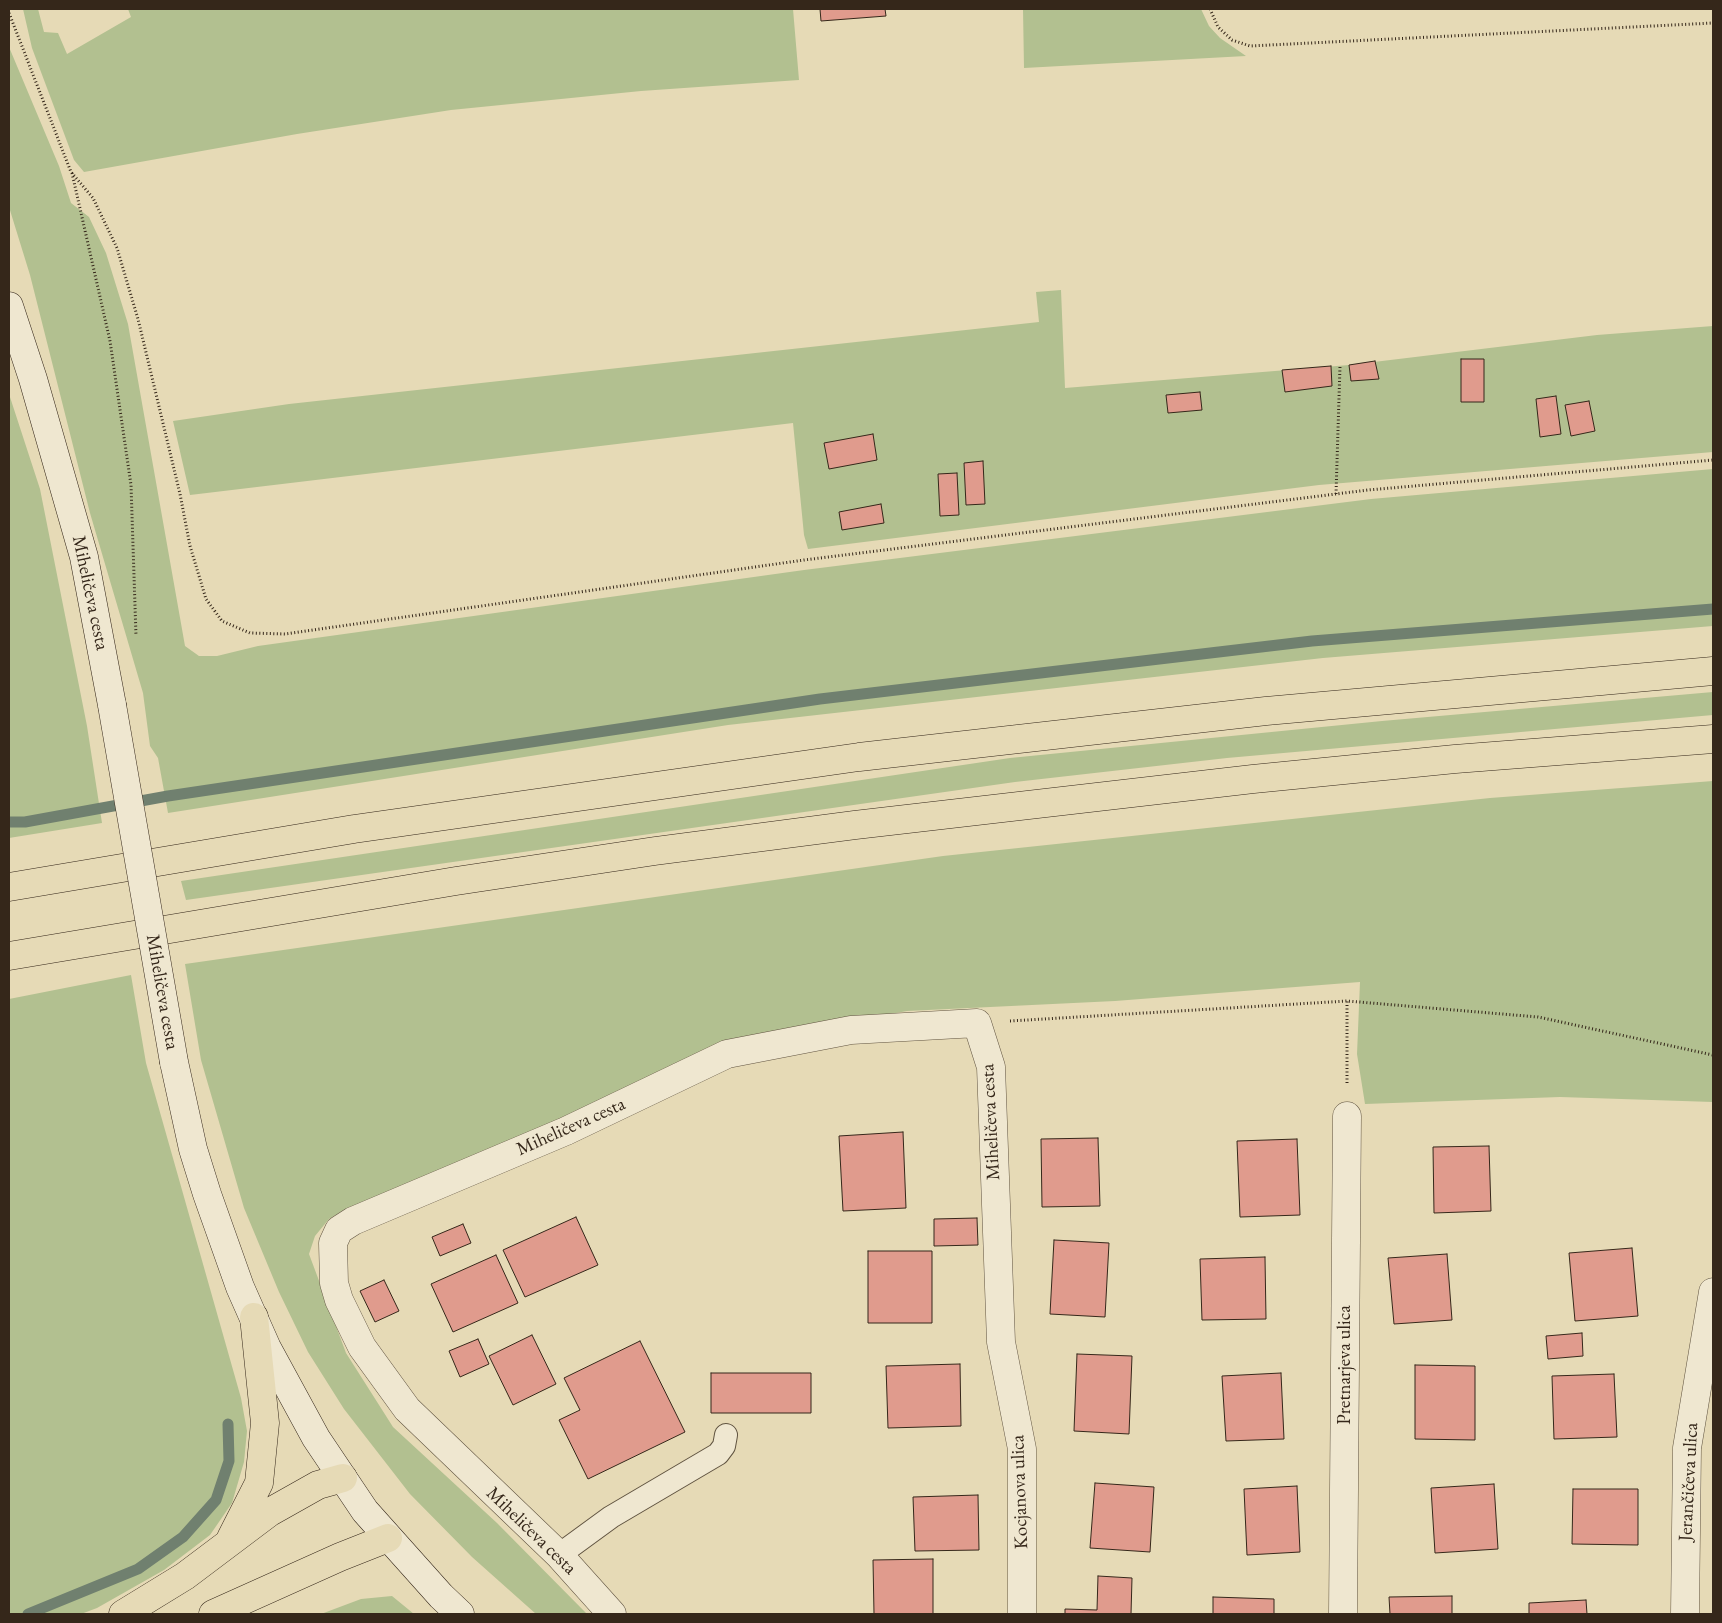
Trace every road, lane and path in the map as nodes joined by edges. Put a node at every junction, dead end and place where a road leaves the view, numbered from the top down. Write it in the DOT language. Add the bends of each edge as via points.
graph roads {
  1 [pos="1210,9"];
  2 [pos="9,13"];
  3 [pos="1713,23"];
  4 [pos="72,172"];
  5 [pos="9,306"];
  6 [pos="1340,366"];
  7 [pos="1713,460"];
  8 [pos="1336,494"];
  9 [pos="136,638"];
  10 [pos="1713,671"];
  11 [pos="1713,739"];
  12 [pos="9,887"];
  13 [pos="9,956"];
  14 [pos="1347,1001"];
  15 [pos="977,1023"];
  16 [pos="1713,1055"];
  17 [pos="1347,1116"];
  18 [pos="1713,1292"];
  19 [pos="254,1318"];
  20 [pos="1001,1342"];
  21 [pos="726,1435"];
  22 [pos="343,1478"];
  23 [pos="388,1538"];
  24 [pos="229,1543"];
  25 [pos="559,1555"];
  26 [pos="123,1614"];
  27 [pos="213,1614"];
  28 [pos="460,1614"];
  29 [pos="612,1614"];
  30 [pos="1022,1614"];
  31 [pos="1343,1614"];
  32 [pos="1685,1614"];
  1 -- 3 [label="path" via="1218,27 1232,40 1250,46"];
  2 -- 4 [label="path"];
  4 -- 8 [label="path" via="93,198 117,248 138,319 190,546 206,598 222,621 250,633 285,634 804,560"];
  4 -- 9 [label="path" via="110,341 131,485"];
  5 -- 19 [label="street, Miheličeva cesta, bridge" via="84,557 191,1141 207,1194"];
  6 -- 8 [label="path"];
  7 -- 8 [label="path"];
  10 -- 12 [label="highway" via="1266,711 859,757 354,829"];
  11 -- 13 [label="highway" via="1263,778 855,825 456,881"];
  14 -- 15 [label="path"];
  14 -- 16 [label="path" via="1538,1017"];
  14 -- 17 [label="path"];
  15 -- 20 [label="street, Miheličeva cesta" via="991,1067"];
  15 -- 25 [label="street, Miheličeva cesta" via="851,1030 727,1054 566,1131 353,1221 339,1230 333,1243 334,1282 339,1300 362,1347 407,1409"];
  17 -- 31 [label="street, Pretnarjeva ulica"];
  18 -- 32 [label="street, Jerančičeva ulica" via="1687,1448"];
  19 -- 22 [label="street, Miheličeva cesta" via="266,1348 316,1438"];
  19 -- 24 [label="highway" via="265,1423 259,1483"];
  20 -- 30 [label="street, Kocjanova ulica" via="1022,1449"];
  21 -- 25 [label="lane" via="718,1454 611,1516"];
  22 -- 23 [label="street, Miheličeva cesta"];
  22 -- 24 [label="highway" via="296,1496"];
  23 -- 27 [label="highway"];
  23 -- 28 [label="street, Miheličeva cesta"];
  24 -- 26 [label="highway" via="185,1576"];
  25 -- 29 [label="street, Miheličeva cesta"];
}
